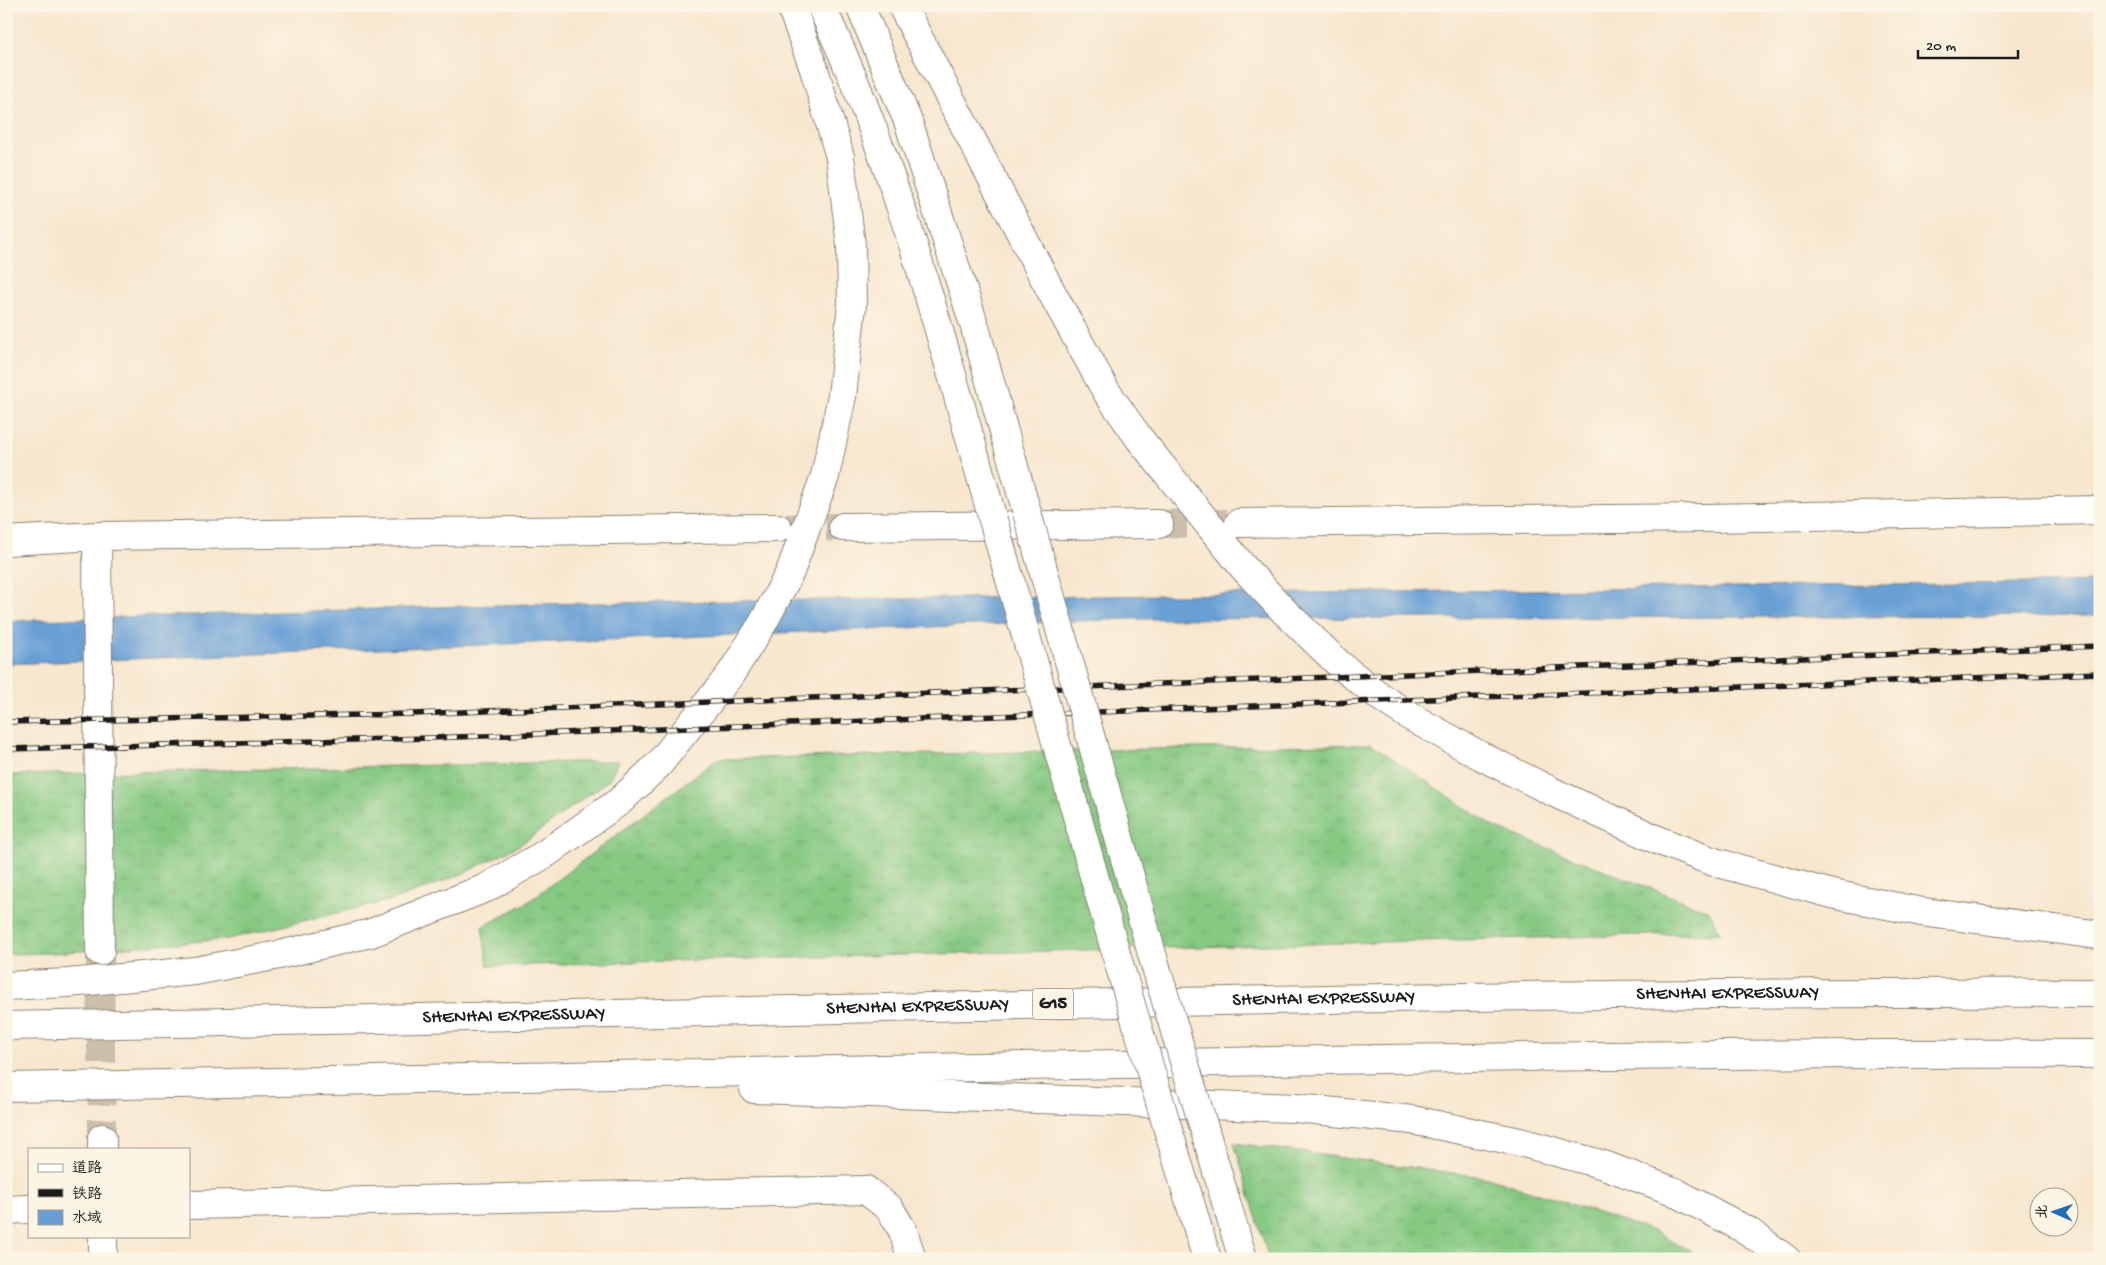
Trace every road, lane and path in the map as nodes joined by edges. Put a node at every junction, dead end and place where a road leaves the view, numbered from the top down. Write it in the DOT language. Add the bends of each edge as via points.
graph roads {
  1 [pos="791,6"];
  2 [pos="821,6"];
  3 [pos="860,6"];
  4 [pos="902,6"];
  5 [pos="2100,510"];
  6 [pos="1239,523"];
  7 [pos="1159,524"];
  8 [pos="778,528"];
  9 [pos="844,528"];
  10 [pos="97,536"];
  11 [pos="6,541"];
  12 [pos="2100,935"];
  13 [pos="100,951"];
  14 [pos="6,986"];
  15 [pos="2100,993"];
  16 [pos="6,1026"];
  17 [pos="2100,1054"];
  18 [pos="488,1079"];
  19 [pos="6,1087"];
  20 [pos="190,1206"];
  21 [pos="28,1209"];
  22 [pos="6,1210"];
  23 [pos="102,1238"];
  24 [pos="103,1259"];
  25 [pos="912,1259"];
  26 [pos="1207,1259"];
  27 [pos="1243,1259"];
  28 [pos="1786,1259"];
  1 -- 14 [label="main road" via="840,157 851,244 852,305 842,396 825,476 790,572 730,675 665,757 620,800 545,854 486,888 371,933 195,971"];
  2 -- 26 [label="main road, bridge" via="877,136 940,334 1119,964"];
  3 -- 27 [label="main road, bridge" via="909,124 974,324 1152,954"];
  4 -- 12 [label="main road" via="1106,391 1243,567 1340,665 1382,698 1472,751 1540,785 1711,861 1832,894 1922,912"];
  5 -- 6 [label="main road"];
  7 -- 9 [label="main road"];
  8 -- 10 [label="main road"];
  10 -- 11 [label="main road"];
  10 -- 13 [label="main road"];
  15 -- 16 [label="main road, SHENHAI EXPRESSWAY / G15" via="1485,996"];
  17 -- 18 [label="main road" via="1554,1055"];
  18 -- 19 [label="main road"];
  18 -- 28 [label="main road" via="1296,1108 1412,1120 1520,1142 1604,1165 1673,1191 1748,1231"];
  20 -- 25 [label="main road" via="866,1190 890,1209 903,1231"];
  21 -- 22 [label="main road"];
  23 -- 24 [label="main road"];
}
